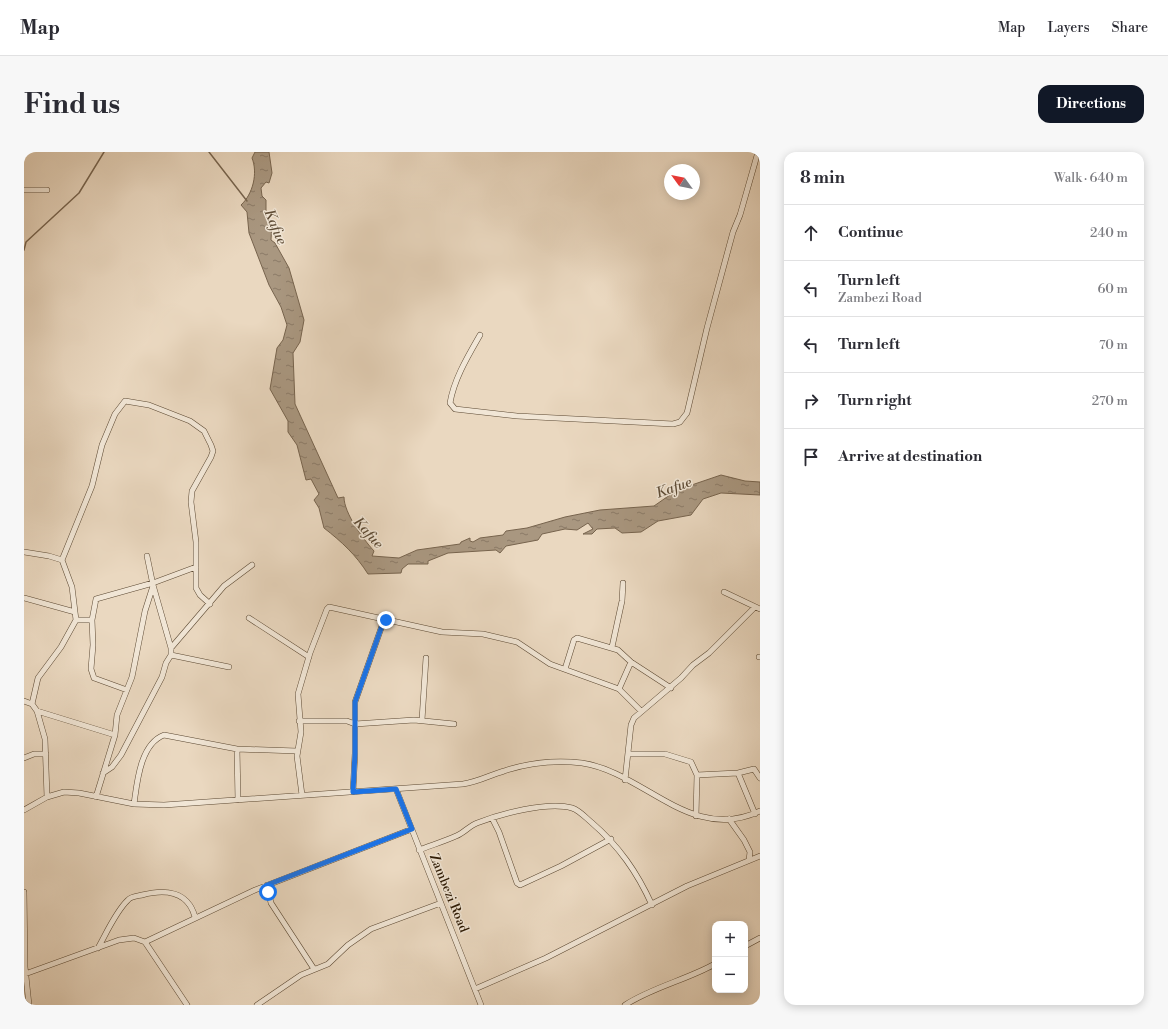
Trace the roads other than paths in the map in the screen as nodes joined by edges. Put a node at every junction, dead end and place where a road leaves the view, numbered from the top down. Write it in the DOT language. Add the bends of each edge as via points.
graph roads {
  1 [pos="758,152"];
  2 [pos="754,164"];
  3 [pos="760,166"];
  4 [pos="24,190"];
  5 [pos="47,190"];
  6 [pos="480,335"];
  7 [pos="24,552"];
  8 [pos="147,556"];
  9 [pos="62,560"];
  10 [pos="252,565"];
  11 [pos="196,567"];
  12 [pos="623,583"];
  13 [pos="153,584"];
  14 [pos="724,592"];
  15 [pos="24,598"];
  16 [pos="210,604"];
  17 [pos="757,608"];
  18 [pos="75,612"];
  19 [pos="249,618"];
  20 [pos="76,620"];
  21 [pos="92,620"];
  22 [pos="384,620"];
  23 [pos="612,647"];
  24 [pos="171,648"];
  25 [pos="171,655"];
  26 [pos="309,657"];
  27 [pos="426,658"];
  28 [pos="631,662"];
  29 [pos="229,667"];
  30 [pos="565,669"];
  31 [pos="671,688"];
  32 [pos="619,689"];
  33 [pos="127,690"];
  34 [pos="24,701"];
  35 [pos="32,704"];
  36 [pos="37,711"];
  37 [pos="641,711"];
  38 [pos="422,720"];
  39 [pos="299,721"];
  40 [pos="355,724"];
  41 [pos="454,724"];
  42 [pos="115,735"];
  43 [pos="237,748"];
  44 [pos="297,751"];
  45 [pos="46,754"];
  46 [pos="629,754"];
  47 [pos="24,758"];
  48 [pos="738,773"];
  49 [pos="103,774"];
  50 [pos="697,775"];
  51 [pos="760,778"];
  52 [pos="625,780"];
  53 [pos="396,789"];
  54 [pos="353,792"];
  55 [pos="302,795"];
  56 [pos="47,797"];
  57 [pos="96,797"];
  58 [pos="238,800"];
  59 [pos="134,804"];
  60 [pos="24,810"];
  61 [pos="758,812"];
  62 [pos="696,816"];
  63 [pos="492,818"];
  64 [pos="729,820"];
  65 [pos="412,829"];
  66 [pos="611,839"];
  67 [pos="419,850"];
  68 [pos="760,856"];
  69 [pos="749,860"];
  70 [pos="267,885"];
  71 [pos="24,892"];
  72 [pos="441,903"];
  73 [pos="652,904"];
  74 [pos="195,917"];
  75 [pos="760,938"];
  76 [pos="145,942"];
  77 [pos="748,944"];
  78 [pos="98,948"];
  79 [pos="24,950"];
  80 [pos="712,966"];
  81 [pos="24,967"];
  82 [pos="314,969"];
  83 [pos="25,974"];
  84 [pos="475,989"];
  85 [pos="29,1005"];
  86 [pos="186,1005"];
  87 [pos="257,1005"];
  88 [pos="481,1005"];
  89 [pos="625,1005"];
  1 -- 2 [label="street"];
  2 -- 3 [label="street"];
  2 -- 6 [label="street" via="707,328 687,413 680,422 517,416 455,409 450,403 452,395 463,366"];
  4 -- 5 [label="street"];
  7 -- 9 [label="street"];
  8 -- 13 [label="street"];
  9 -- 11 [label="street" via="92,486 102,446 115,414 127,400 149,405 190,421 198,426 210,441 212,454 192,491"];
  9 -- 18 [label="street" via="72,587"];
  10 -- 16 [label="street" via="224,586"];
  11 -- 13 [label="street"];
  11 -- 16 [label="street" via="197,591"];
  12 -- 23 [label="street" via="622,601"];
  13 -- 21 [label="street" via="98,598 94,603"];
  13 -- 24 [label="street"];
  13 -- 33 [label="street"];
  14 -- 17 [label="street"];
  15 -- 18 [label="street"];
  16 -- 24 [label="street"];
  17 -- 31 [label="street"];
  18 -- 20 [label="street"];
  19 -- 26 [label="street"];
  20 -- 21 [label="street"];
  20 -- 35 [label="street" via="61,647 38,678"];
  21 -- 33 [label="street" via="92,675"];
  22 -- 26 [label="street" via="328,608"];
  22 -- 30 [label="street" via="442,632 477,633 499,637 517,642 546,661"];
  22 -- 40 [label="street" via="356,698"];
  23 -- 28 [label="street"];
  23 -- 30 [label="street" via="575,639"];
  24 -- 25 [label="street"];
  25 -- 29 [label="street"];
  25 -- 49 [label="street" via="121,755"];
  26 -- 39 [label="street" via="298,694"];
  27 -- 38 [label="street"];
  28 -- 31 [label="street"];
  28 -- 32 [label="street"];
  30 -- 32 [label="street"];
  31 -- 37 [label="street"];
  32 -- 37 [label="street"];
  33 -- 42 [label="street" via="117,715"];
  34 -- 35 [label="street"];
  35 -- 36 [label="street"];
  36 -- 42 [label="street"];
  36 -- 45 [label="street"];
  37 -- 46 [label="street" via="631,726"];
  38 -- 40 [label="street"];
  38 -- 41 [label="street"];
  39 -- 40 [label="street" via="347,721"];
  39 -- 44 [label="street" via="301,738"];
  40 -- 54 [label="street"];
  42 -- 49 [label="street"];
  43 -- 44 [label="street"];
  43 -- 58 [label="street"];
  43 -- 59 [label="street" via="175,736 161,736 143,760"];
  44 -- 55 [label="street"];
  45 -- 47 [label="street" via="34,754"];
  45 -- 56 [label="street"];
  46 -- 50 [label="street" via="665,754 689,761"];
  46 -- 52 [label="street"];
  48 -- 50 [label="street"];
  48 -- 51 [label="street" via="754,769"];
  48 -- 61 [label="street"];
  49 -- 57 [label="street"];
  50 -- 62 [label="street"];
  52 -- 53 [label="street" via="593,765 551,762 516,767 470,783"];
  52 -- 62 [label="street"];
  53 -- 54 [label="street"];
  53 -- 65 [label="street, Zambezi Road"];
  54 -- 55 [label="street"];
  55 -- 58 [label="street"];
  56 -- 57 [label="street" via="69,792"];
  56 -- 60 [label="street"];
  57 -- 59 [label="street"];
  58 -- 59 [label="street" via="164,806"];
  61 -- 64 [label="street"];
  62 -- 64 [label="street"];
  63 -- 66 [label="street" via="531,808 563,806 572,808"];
  63 -- 66 [label="street" via="500,832 518,884 560,866"];
  63 -- 67 [label="street"];
  64 -- 69 [label="street" via="744,840 749,851"];
  65 -- 67 [label="street, Zambezi Road"];
  65 -- 70 [label="street"];
  66 -- 73 [label="street"];
  67 -- 72 [label="street, Zambezi Road"];
  68 -- 69 [label="street"];
  69 -- 73 [label="street"];
  70 -- 74 [label="street"];
  70 -- 82 [label="street" via="271,903"];
  71 -- 79 [label="street"];
  72 -- 82 [label="street" via="377,926 328,964"];
  72 -- 84 [label="street, Zambezi Road"];
  73 -- 84 [label="street" via="546,958"];
  74 -- 76 [label="street"];
  74 -- 78 [label="street" via="190,904 175,894 151,893 130,898"];
  75 -- 77 [label="street"];
  76 -- 78 [label="street" via="127,938"];
  76 -- 86 [label="street"];
  78 -- 83 [label="street"];
  79 -- 81 [label="street"];
  80 -- 89 [label="street" via="644,994"];
  81 -- 83 [label="street"];
  82 -- 87 [label="street"];
  83 -- 85 [label="street"];
  84 -- 88 [label="street, Zambezi Road"];
}
